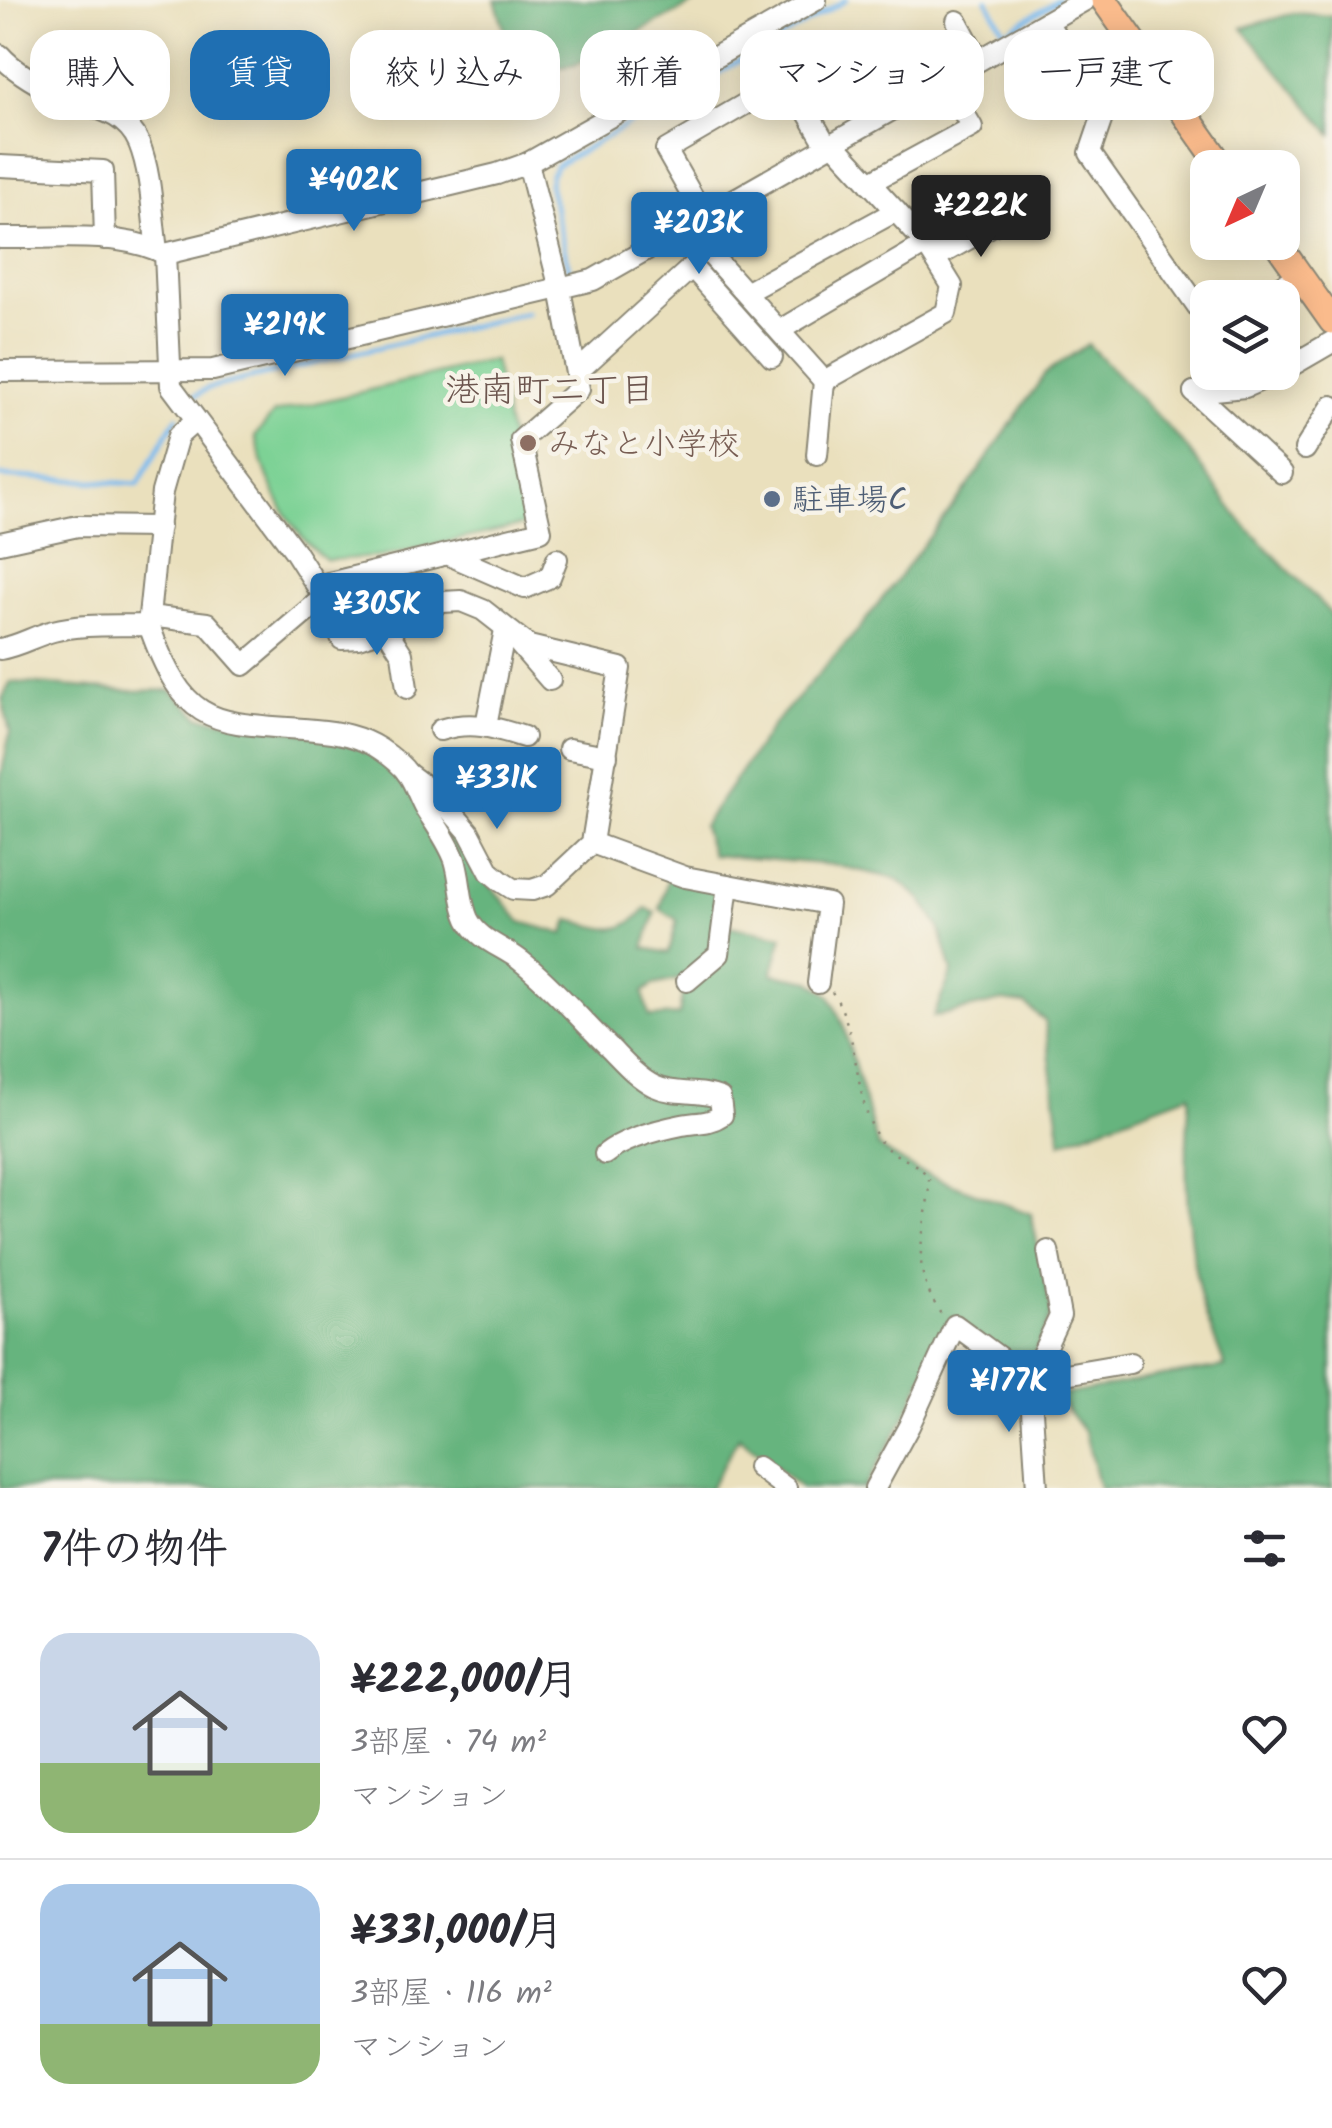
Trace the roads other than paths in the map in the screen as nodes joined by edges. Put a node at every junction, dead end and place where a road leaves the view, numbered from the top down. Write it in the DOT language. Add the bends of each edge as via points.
graph roads {
  1 [pos="816,0"];
  2 [pos="1085,0"];
  3 [pos="1104,0"];
  4 [pos="957,21"];
  5 [pos="1047,22"];
  6 [pos="962,30"];
  7 [pos="0,55"];
  8 [pos="984,57"];
  9 [pos="872,120"];
  10 [pos="967,120"];
  11 [pos="830,144"];
  12 [pos="1210,150"];
  13 [pos="528,164"];
  14 [pos="0,166"];
  15 [pos="869,183"];
  16 [pos="896,211"];
  17 [pos="1002,220"];
  18 [pos="695,223"];
  19 [pos="0,238"];
  20 [pos="105,239"];
  21 [pos="931,250"];
  22 [pos="161,252"];
  23 [pos="1289,260"];
  24 [pos="1299,275"];
  25 [pos="1291,280"];
  26 [pos="560,288"];
  27 [pos="747,292"];
  28 [pos="1190,295"];
  29 [pos="1332,321"];
  30 [pos="780,330"];
  31 [pos="1332,342"];
  32 [pos="772,357"];
  33 [pos="1300,361"];
  34 [pos="0,371"];
  35 [pos="168,372"];
  36 [pos="576,373"];
  37 [pos="824,381"];
  38 [pos="1215,390"];
  39 [pos="1332,406"];
  40 [pos="196,421"];
  41 [pos="1306,450"];
  42 [pos="817,455"];
  43 [pos="1282,473"];
  44 [pos="159,527"];
  45 [pos="0,543"];
  46 [pos="447,554"];
  47 [pos="557,559"];
  48 [pos="321,592"];
  49 [pos="149,621"];
  50 [pos="386,630"];
  51 [pos="510,633"];
  52 [pos="0,649"];
  53 [pos="550,680"];
  54 [pos="407,688"];
  55 [pos="486,725"];
  56 [pos="440,730"];
  57 [pos="524,737"];
  58 [pos="570,749"];
  59 [pos="607,756"];
  60 [pos="408,773"];
  61 [pos="592,842"];
  62 [pos="728,885"];
  63 [pos="687,981"];
  64 [pos="818,983"];
  65 [pos="605,1154"];
  66 [pos="1048,1251"];
  67 [pos="1130,1363"];
  68 [pos="1030,1380"];
  69 [pos="758,1467"];
  70 [pos="786,1488"];
  71 [pos="875,1488"];
  72 [pos="1038,1488"];
  1 -- 13 [label="street"];
  2 -- 5 [label="street"];
  3 -- 12 [label="main road"];
  4 -- 6 [label="street"];
  5 -- 8 [label="street"];
  5 -- 28 [label="street" via="1104,112 1090,153"];
  7 -- 22 [label="street" via="58,94 111,112 130,128 144,161"];
  9 -- 11 [label="street"];
  10 -- 15 [label="street" via="972,128"];
  11 -- 15 [label="street"];
  11 -- 18 [label="street"];
  11 -- 18 [label="street" via="788,78 666,150"];
  13 -- 22 [label="street"];
  13 -- 26 [label="street"];
  14 -- 20 [label="street" via="103,171"];
  15 -- 16 [label="street"];
  16 -- 21 [label="street"];
  16 -- 27 [label="street"];
  17 -- 21 [label="street"];
  18 -- 26 [label="street" via="593,280"];
  18 -- 27 [label="street"];
  19 -- 20 [label="street"];
  20 -- 22 [label="street" via="136,241"];
  21 -- 30 [label="street"];
  21 -- 37 [label="street" via="952,286 946,313"];
  22 -- 35 [label="street"];
  23 -- 24 [label="main road"];
  24 -- 25 [label="street"];
  24 -- 29 [label="main road"];
  26 -- 35 [label="street" via="213,370"];
  26 -- 36 [label="street"];
  27 -- 30 [label="street"];
  30 -- 37 [label="street"];
  31 -- 33 [label="street"];
  32 -- 36 [label="street" via="692,267"];
  34 -- 35 [label="street"];
  35 -- 40 [label="street"];
  36 -- 46 [label="street" via="580,389 521,440 541,531"];
  37 -- 42 [label="street"];
  38 -- 43 [label="street" via="1194,392"];
  39 -- 41 [label="street"];
  40 -- 44 [label="street" via="178,436"];
  40 -- 48 [label="street"];
  44 -- 45 [label="street" via="78,526"];
  44 -- 49 [label="street"];
  46 -- 47 [label="street" via="525,588 550,577"];
  46 -- 48 [label="street"];
  48 -- 49 [label="street" via="244,665 206,622"];
  48 -- 50 [label="street" via="342,639"];
  49 -- 52 [label="street" via="51,632"];
  49 -- 60 [label="street" via="174,681 214,720 353,736"];
  50 -- 51 [label="street" via="442,602 461,600"];
  50 -- 54 [label="street" via="402,654"];
  51 -- 53 [label="street"];
  51 -- 55 [label="street"];
  51 -- 59 [label="street" via="529,646 620,668"];
  55 -- 56 [label="street"];
  55 -- 57 [label="street"];
  58 -- 59 [label="street"];
  59 -- 61 [label="street"];
  60 -- 61 [label="street" via="438,796 469,832 490,872 513,888 547,885"];
  60 -- 65 [label="street" via="456,862 468,919 481,936 539,976 653,1086 720,1098 722,1115 712,1122 618,1144"];
  61 -- 62 [label="street"];
  62 -- 63 [label="street" via="719,954"];
  62 -- 64 [label="street" via="828,904"];
  66 -- 68 [label="street" via="1060,1316"];
  67 -- 68 [label="street"];
  68 -- 71 [label="street" via="956,1325"];
  68 -- 72 [label="street"];
  69 -- 70 [label="street"];
}
